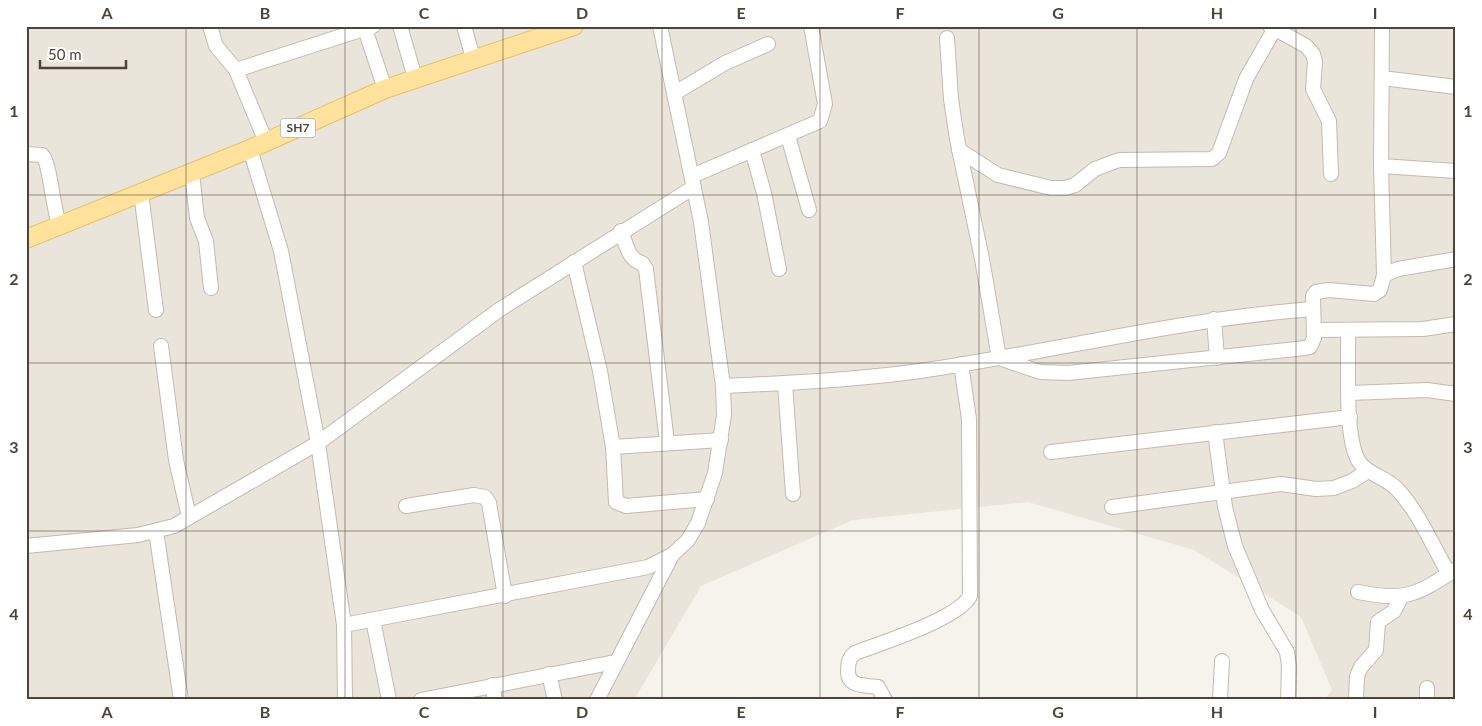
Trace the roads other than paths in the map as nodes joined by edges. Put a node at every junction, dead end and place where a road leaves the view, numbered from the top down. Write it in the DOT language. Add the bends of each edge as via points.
graph roads {
  1 [pos="210,26"];
  2 [pos="400,26"];
  3 [pos="464,26"];
  4 [pos="574,26"];
  5 [pos="660,26"];
  6 [pos="811,26"];
  7 [pos="1382,26"];
  8 [pos="367,27"];
  9 [pos="1272,28"];
  10 [pos="539,32"];
  11 [pos="947,38"];
  12 [pos="768,44"];
  13 [pos="473,58"];
  14 [pos="236,70"];
  15 [pos="415,78"];
  16 [pos="1382,78"];
  17 [pos="1456,87"];
  18 [pos="385,89"];
  19 [pos="675,93"];
  20 [pos="788,136"];
  21 [pos="258,146"];
  22 [pos="752,150"];
  23 [pos="959,150"];
  24 [pos="26,154"];
  25 [pos="1381,166"];
  26 [pos="1456,171"];
  27 [pos="192,173"];
  28 [pos="1331,174"];
  29 [pos="693,181"];
  30 [pos="141,193"];
  31 [pos="809,210"];
  32 [pos="60,227"];
  33 [pos="621,231"];
  34 [pos="26,239"];
  35 [pos="1456,259"];
  36 [pos="574,262"];
  37 [pos="779,269"];
  38 [pos="1384,275"];
  39 [pos="212,288"];
  40 [pos="1313,308"];
  41 [pos="156,310"];
  42 [pos="1214,320"];
  43 [pos="1456,324"];
  44 [pos="1314,330"];
  45 [pos="1348,330"];
  46 [pos="161,346"];
  47 [pos="999,358"];
  48 [pos="1217,358"];
  49 [pos="961,364"];
  50 [pos="785,384"];
  51 [pos="723,386"];
  52 [pos="1350,393"];
  53 [pos="1456,394"];
  54 [pos="1350,417"];
  55 [pos="1215,432"];
  56 [pos="721,440"];
  57 [pos="667,442"];
  58 [pos="318,444"];
  59 [pos="613,447"];
  60 [pos="1051,452"];
  61 [pos="1368,472"];
  62 [pos="1223,492"];
  63 [pos="793,494"];
  64 [pos="707,500"];
  65 [pos="406,506"];
  66 [pos="1112,507"];
  67 [pos="189,517"];
  68 [pos="156,531"];
  69 [pos="26,546"];
  70 [pos="672,555"];
  71 [pos="1452,572"];
  72 [pos="1358,592"];
  73 [pos="505,596"];
  74 [pos="1401,597"];
  75 [pos="373,620"];
  76 [pos="344,625"];
  77 [pos="615,662"];
  78 [pos="1222,662"];
  79 [pos="549,674"];
  80 [pos="492,685"];
  81 [pos="181,700"];
  82 [pos="345,700"];
  83 [pos="389,700"];
  84 [pos="421,700"];
  85 [pos="495,700"];
  86 [pos="554,700"];
  87 [pos="597,700"];
  88 [pos="885,700"];
  89 [pos="1220,700"];
  90 [pos="1288,700"];
  91 [pos="1356,700"];
  1 -- 14 [label="street" via="216,46"];
  2 -- 15 [label="street"];
  3 -- 13 [label="street"];
  4 -- 10 [label="main road, SH7"];
  5 -- 19 [label="street"];
  6 -- 20 [label="street" via="823,114 820,121"];
  7 -- 16 [label="street"];
  8 -- 14 [label="street"];
  8 -- 18 [label="street"];
  9 -- 23 [label="street" via="1246,79 1219,153 1212,159 1119,160 1095,169 1074,185 1051,188 998,175"];
  9 -- 28 [label="street" via="1306,46 1313,54 1313,89 1329,121"];
  10 -- 13 [label="main road, SH7"];
  11 -- 23 [label="street" via="951,99"];
  12 -- 19 [label="street" via="725,63"];
  13 -- 15 [label="main road, SH7"];
  14 -- 21 [label="street"];
  15 -- 18 [label="main road, SH7"];
  16 -- 17 [label="street"];
  16 -- 25 [label="street"];
  18 -- 21 [label="main road, SH7"];
  19 -- 29 [label="street"];
  20 -- 22 [label="street"];
  20 -- 31 [label="street"];
  21 -- 27 [label="main road, SH7"];
  21 -- 58 [label="street"];
  22 -- 29 [label="street"];
  22 -- 37 [label="street"];
  23 -- 47 [label="street"];
  24 -- 32 [label="street" via="42,155 48,163 53,206"];
  25 -- 26 [label="street"];
  25 -- 38 [label="street"];
  27 -- 30 [label="main road, SH7"];
  27 -- 39 [label="street" via="197,218 206,241"];
  29 -- 33 [label="street"];
  29 -- 51 [label="street"];
  30 -- 32 [label="main road, SH7"];
  30 -- 41 [label="street"];
  32 -- 34 [label="main road, SH7"];
  33 -- 36 [label="street"];
  33 -- 57 [label="street" via="631,256 646,269"];
  35 -- 38 [label="street" via="1398,269"];
  36 -- 58 [label="street" via="499,310"];
  36 -- 59 [label="street" via="595,346"];
  38 -- 40 [label="street" via="1380,290 1374,294 1316,292"];
  40 -- 42 [label="street"];
  40 -- 44 [label="street"];
  42 -- 47 [label="street"];
  42 -- 48 [label="street"];
  43 -- 45 [label="street" via="1423,329"];
  44 -- 45 [label="street"];
  44 -- 48 [label="street" via="1313,343 1305,348"];
  45 -- 52 [label="street"];
  46 -- 67 [label="street" via="176,460"];
  47 -- 48 [label="street" via="1040,372 1068,373"];
  47 -- 49 [label="street"];
  49 -- 50 [label="street" via="856,379"];
  49 -- 88 [label="street" via="969,420 970,596 962,607 850,657 847,675 850,681 862,686 878,686"];
  50 -- 51 [label="street"];
  50 -- 63 [label="street"];
  51 -- 56 [label="street"];
  52 -- 53 [label="street" via="1427,390"];
  52 -- 54 [label="street"];
  54 -- 55 [label="street"];
  54 -- 61 [label="street" via="1354,448 1358,460"];
  55 -- 60 [label="street"];
  55 -- 62 [label="street"];
  56 -- 57 [label="street"];
  56 -- 64 [label="street"];
  57 -- 59 [label="street"];
  58 -- 67 [label="street"];
  58 -- 76 [label="street"];
  59 -- 64 [label="street" via="615,497 620,505"];
  61 -- 62 [label="street" via="1334,488 1281,484"];
  61 -- 71 [label="street" via="1396,488 1407,500"];
  62 -- 66 [label="street"];
  62 -- 90 [label="street" via="1235,546 1245,572 1286,652"];
  64 -- 70 [label="street" via="688,540"];
  65 -- 73 [label="street" via="474,495 485,497 489,502"];
  67 -- 68 [label="street"];
  68 -- 69 [label="street"];
  68 -- 81 [label="street"];
  70 -- 73 [label="street" via="648,567"];
  70 -- 77 [label="street"];
  71 -- 74 [label="street" via="1419,593"];
  72 -- 74 [label="street"];
  73 -- 75 [label="street"];
  74 -- 91 [label="street" via="1394,611 1378,622 1376,650 1357,676"];
  75 -- 76 [label="street"];
  75 -- 83 [label="street"];
  76 -- 82 [label="street"];
  77 -- 79 [label="street"];
  77 -- 87 [label="street"];
  78 -- 89 [label="street"];
  79 -- 80 [label="street"];
  79 -- 86 [label="street"];
  80 -- 84 [label="street"];
  80 -- 85 [label="street"];
}
